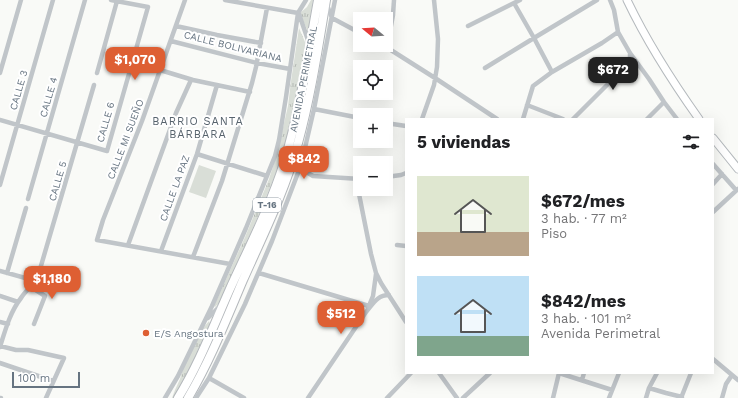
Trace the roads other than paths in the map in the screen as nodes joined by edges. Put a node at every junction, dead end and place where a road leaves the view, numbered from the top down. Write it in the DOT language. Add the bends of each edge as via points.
graph roads {
  1 [pos="21,0"];
  2 [pos="53,0"];
  3 [pos="85,0"];
  4 [pos="111,0"];
  5 [pos="185,0"];
  6 [pos="225,0"];
  7 [pos="306,0"];
  8 [pos="323,0"];
  9 [pos="335,0"];
  10 [pos="394,0"];
  11 [pos="434,0"];
  12 [pos="520,0"];
  13 [pos="597,0"];
  14 [pos="610,0"];
  15 [pos="627,0"];
  16 [pos="117,1"];
  17 [pos="514,3"];
  18 [pos="267,8"];
  19 [pos="298,13"];
  20 [pos="393,15"];
  21 [pos="332,18"];
  22 [pos="176,26"];
  23 [pos="468,26"];
  24 [pos="353,29"];
  25 [pos="618,32"];
  26 [pos="534,38"];
  27 [pos="171,41"];
  28 [pos="261,43"];
  29 [pos="310,46"];
  30 [pos="393,51"];
  31 [pos="630,54"];
  32 [pos="257,63"];
  33 [pos="485,68"];
  34 [pos="290,69"];
  35 [pos="160,70"];
  36 [pos="552,72"];
  37 [pos="0,73"];
  38 [pos="97,73"];
  39 [pos="435,78"];
  40 [pos="191,80"];
  41 [pos="94,85"];
  42 [pos="217,85"];
  43 [pos="250,92"];
  44 [pos="664,102"];
  45 [pos="527,105"];
  46 [pos="314,109"];
  47 [pos="353,117"];
  48 [pos="422,118"];
  49 [pos="495,118"];
  50 [pos="523,118"];
  51 [pos="560,118"];
  52 [pos="574,118"];
  53 [pos="648,118"];
  54 [pos="676,118"];
  55 [pos="698,118"];
  56 [pos="0,120"];
  57 [pos="393,124"];
  58 [pos="17,125"];
  59 [pos="405,126"];
  60 [pos="47,133"];
  61 [pos="714,139"];
  62 [pos="77,142"];
  63 [pos="197,154"];
  64 [pos="228,164"];
  65 [pos="301,165"];
  66 [pos="714,165"];
  67 [pos="738,169"];
  68 [pos="405,173"];
  69 [pos="722,174"];
  70 [pos="267,176"];
  71 [pos="393,176"];
  72 [pos="353,179"];
  73 [pos="714,183"];
  74 [pos="0,185"];
  75 [pos="737,189"];
  76 [pos="361,196"];
  77 [pos="28,200"];
  78 [pos="26,208"];
  79 [pos="714,211"];
  80 [pos="128,245"];
  81 [pos="397,245"];
  82 [pos="405,246"];
  83 [pos="161,251"];
  84 [pos="193,257"];
  85 [pos="230,264"];
  86 [pos="0,271"];
  87 [pos="7,273"];
  88 [pos="259,273"];
  89 [pos="376,273"];
  90 [pos="36,281"];
  91 [pos="31,287"];
  92 [pos="388,295"];
  93 [pos="0,296"];
  94 [pos="227,297"];
  95 [pos="18,302"];
  96 [pos="369,306"];
  97 [pos="366,312"];
  98 [pos="405,320"];
  99 [pos="0,322"];
  100 [pos="8,324"];
  101 [pos="34,324"];
  102 [pos="203,325"];
  103 [pos="0,347"];
  104 [pos="714,360"];
  105 [pos="0,363"];
  106 [pos="410,374"];
  107 [pos="440,374"];
  108 [pos="489,374"];
  109 [pos="559,374"];
  110 [pos="562,374"];
  111 [pos="584,374"];
  112 [pos="619,374"];
  113 [pos="656,374"];
  114 [pos="691,374"];
  115 [pos="732,375"];
  116 [pos="208,378"];
  117 [pos="582,380"];
  118 [pos="738,380"];
  119 [pos="53,381"];
  120 [pos="173,385"];
  121 [pos="649,388"];
  122 [pos="612,390"];
  123 [pos="682,397"];
  124 [pos="46,398"];
  125 [pos="165,398"];
  126 [pos="169,398"];
  127 [pos="178,398"];
  128 [pos="188,398"];
  129 [pos="196,398"];
  130 [pos="244,398"];
  131 [pos="308,398"];
  132 [pos="386,398"];
  133 [pos="457,398"];
  134 [pos="463,398"];
  135 [pos="553,398"];
  136 [pos="609,398"];
  137 [pos="646,398"];
  138 [pos="722,398"];
  1 -- 37 [label="street"];
  2 -- 58 [label="street, CALLE 3"];
  3 -- 60 [label="street, CALLE 4"];
  4 -- 16 [label="street"];
  5 -- 22 [label="street, CALLE MI SUEÑO"];
  6 -- 18 [label="street"];
  7 -- 19 [label="street"];
  8 -- 21 [label="street"];
  8 -- 29 [label="highway, AVENIDA PERIMETRAL / T-16"];
  8 -- 128 [label="highway, AVENIDA PERIMETRAL / T-16" via="307,108 285,184 214,346"];
  9 -- 21 [label="street"];
  10 -- 20 [label="street"];
  11 -- 39 [label="street" via="438,39"];
  12 -- 17 [label="street"];
  13 -- 26 [label="street"];
  14 -- 25 [label="street"];
  15 -- 55 [label="main road" via="655,53"];
  16 -- 38 [label="street"];
  16 -- 62 [label="street, CALLE 6" via="148,6 107,151"];
  17 -- 23 [label="street"];
  17 -- 26 [label="street"];
  18 -- 19 [label="street"];
  18 -- 28 [label="street"];
  19 -- 29 [label="street"];
  19 -- 34 [label="street, AVENIDA PERIMETRAL"];
  21 -- 24 [label="street"];
  21 -- 46 [label="street"];
  22 -- 27 [label="street, CALLE MI SUEÑO"];
  22 -- 28 [label="street"];
  25 -- 31 [label="street"];
  25 -- 36 [label="street"];
  26 -- 33 [label="street"];
  26 -- 36 [label="street"];
  27 -- 32 [label="street, CALLE BOLIVARIANA"];
  27 -- 35 [label="street, CALLE MI SUEÑO"];
  28 -- 32 [label="street"];
  29 -- 94 [label="highway, AVENIDA PERIMETRAL / T-16" via="299,106 282,169"];
  30 -- 39 [label="street"];
  31 -- 44 [label="street"];
  31 -- 52 [label="street" via="630,60 622,70"];
  32 -- 34 [label="street, CALLE BOLIVARIANA"];
  32 -- 43 [label="street"];
  34 -- 70 [label="street, AVENIDA PERIMETRAL" via="278,144"];
  35 -- 40 [label="street"];
  35 -- 80 [label="street, CALLE MI SUEÑO" via="97,240"];
  36 -- 45 [label="street" via="533,86"];
  39 -- 48 [label="street"];
  39 -- 49 [label="street"];
  40 -- 42 [label="street"];
  40 -- 80 [label="street"];
  41 -- 62 [label="street, CALLE 5"];
  42 -- 43 [label="street"];
  42 -- 63 [label="street, CALLE LA PAZ"];
  43 -- 64 [label="street"];
  44 -- 53 [label="street"];
  44 -- 54 [label="street"];
  45 -- 50 [label="street"];
  45 -- 51 [label="street"];
  46 -- 47 [label="street"];
  46 -- 65 [label="street"];
  56 -- 58 [label="street"];
  57 -- 59 [label="street"];
  58 -- 60 [label="street"];
  58 -- 74 [label="street, CALLE 3"];
  60 -- 62 [label="street"];
  60 -- 77 [label="street, CALLE 4"];
  61 -- 67 [label="main road"];
  62 -- 90 [label="street, CALLE 5"];
  63 -- 64 [label="street"];
  63 -- 83 [label="street, CALLE LA PAZ"];
  64 -- 70 [label="street"];
  64 -- 84 [label="street"];
  65 -- 72 [label="street" via="313,176"];
  65 -- 88 [label="street"];
  66 -- 69 [label="street"];
  68 -- 71 [label="street"];
  69 -- 73 [label="street"];
  69 -- 75 [label="street"];
  70 -- 85 [label="street, AVENIDA PERIMETRAL"];
  75 -- 79 [label="street"];
  76 -- 89 [label="street" via="370,254"];
  78 -- 87 [label="street"];
  80 -- 83 [label="street"];
  81 -- 82 [label="street"];
  83 -- 84 [label="street"];
  84 -- 85 [label="street"];
  85 -- 102 [label="street, AVENIDA PERIMETRAL"];
  86 -- 87 [label="street"];
  87 -- 90 [label="street"];
  88 -- 96 [label="street"];
  88 -- 116 [label="street"];
  89 -- 92 [label="street"];
  89 -- 96 [label="street"];
  90 -- 91 [label="street"];
  91 -- 95 [label="street"];
  91 -- 101 [label="street" via="45,296"];
  92 -- 97 [label="street" via="377,299"];
  92 -- 98 [label="street"];
  93 -- 95 [label="street"];
  94 -- 102 [label="street"];
  94 -- 127 [label="highway, AVENIDA PERIMETRAL / T-16"];
  95 -- 100 [label="street"];
  96 -- 97 [label="street"];
  97 -- 131 [label="street"];
  99 -- 100 [label="street"];
  100 -- 103 [label="street"];
  102 -- 120 [label="street, AVENIDA PERIMETRAL"];
  103 -- 119 [label="street" via="64,358"];
  104 -- 115 [label="street"];
  105 -- 119 [label="street"];
  106 -- 132 [label="street"];
  107 -- 133 [label="street"];
  108 -- 134 [label="street"];
  109 -- 135 [label="street"];
  110 -- 117 [label="street"];
  111 -- 117 [label="street"];
  112 -- 122 [label="street"];
  113 -- 121 [label="street"];
  114 -- 123 [label="street"];
  115 -- 118 [label="street"];
  115 -- 138 [label="street"];
  116 -- 129 [label="street"];
  116 -- 130 [label="street"];
  117 -- 122 [label="street"];
  119 -- 124 [label="street"];
  120 -- 125 [label="street, AVENIDA PERIMETRAL"];
  120 -- 126 [label="street"];
  121 -- 123 [label="street"];
  121 -- 137 [label="street"];
  122 -- 136 [label="street"];
}
